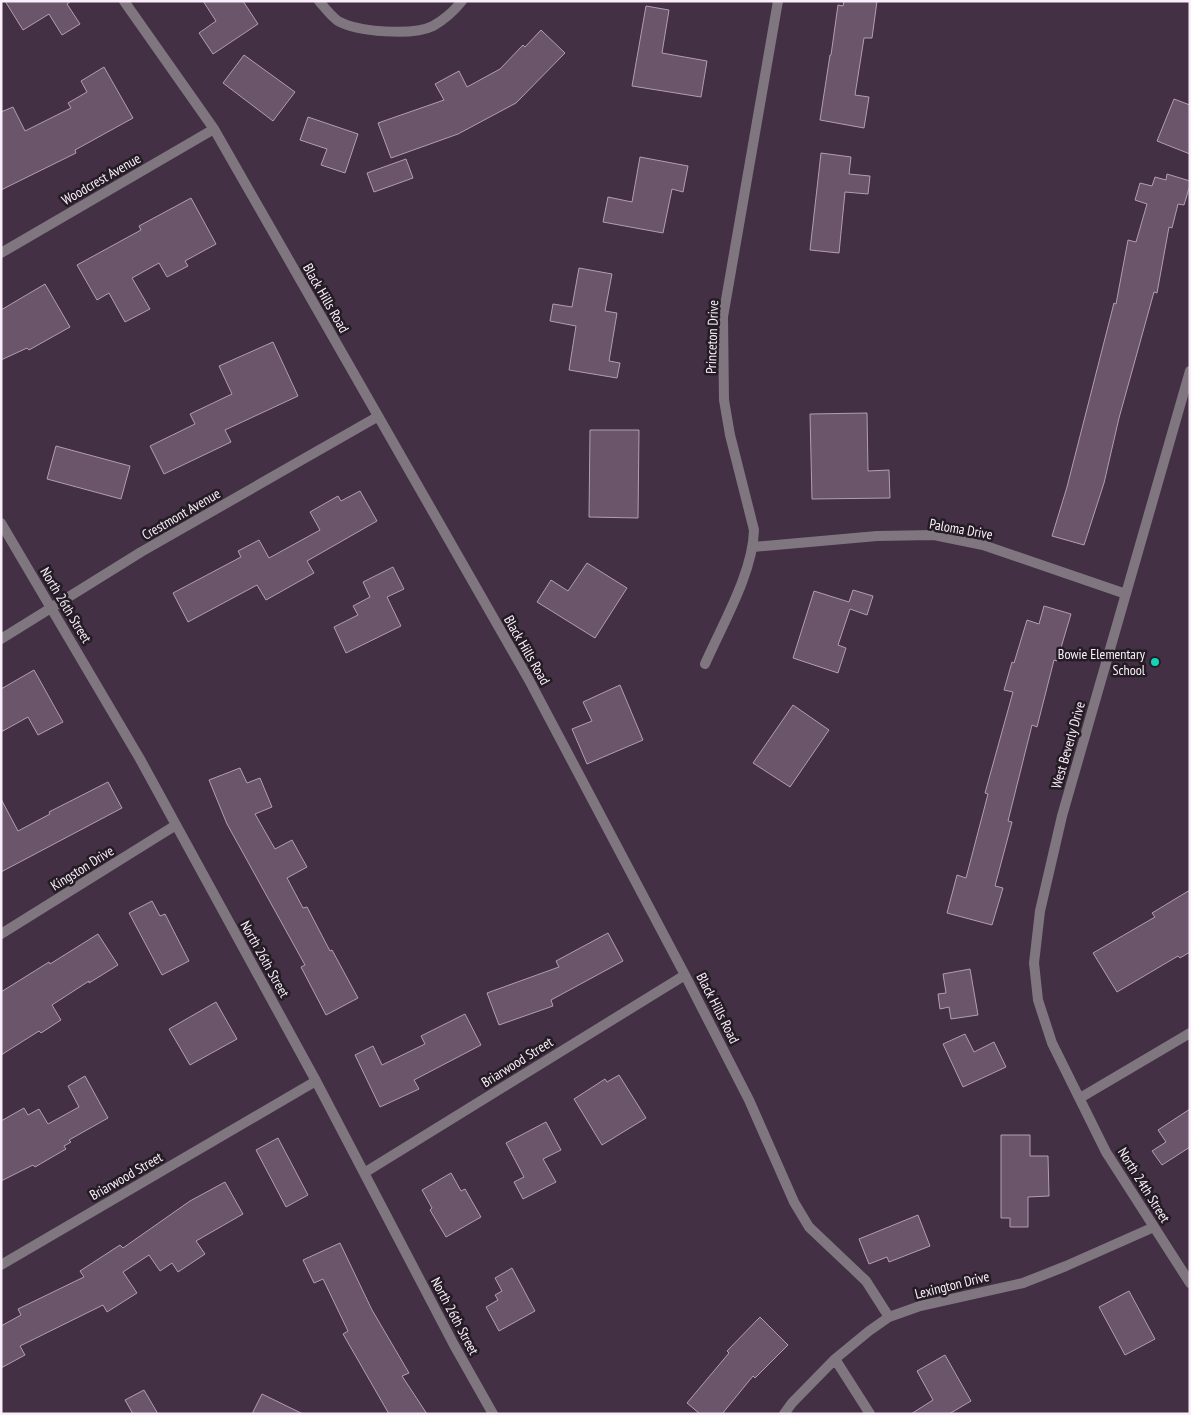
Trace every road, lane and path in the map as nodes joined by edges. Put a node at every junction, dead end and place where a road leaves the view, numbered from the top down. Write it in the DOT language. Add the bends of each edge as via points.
graph roads {
  1 [pos="124,1"];
  2 [pos="319,1"];
  3 [pos="462,1"];
  4 [pos="778,1"];
  5 [pos="214,129"];
  6 [pos="1,253"];
  7 [pos="1190,371"];
  8 [pos="377,417"];
  9 [pos="1,523"];
  10 [pos="754,547"];
  11 [pos="1126,594"];
  12 [pos="52,608"];
  13 [pos="1,639"];
  14 [pos="704,664"];
  15 [pos="176,825"];
  16 [pos="1,934"];
  17 [pos="685,975"];
  18 [pos="1190,1033"];
  19 [pos="316,1081"];
  20 [pos="1080,1098"];
  21 [pos="364,1173"];
  22 [pos="1154,1227"];
  23 [pos="1,1265"];
  24 [pos="1190,1283"];
  25 [pos="889,1317"];
  26 [pos="835,1358"];
  27 [pos="493,1414"];
  28 [pos="784,1414"];
  29 [pos="870,1414"];
  1 -- 5 [label="street, Black Hills Road"];
  2 -- 3 [label="street" via="339,21 364,30 412,32 432,27 451,14"];
  4 -- 10 [label="street, Princeton Drive" via="723,317 724,400 754,530"];
  5 -- 6 [label="street, Woodcrest Avenue"];
  5 -- 8 [label="street, Black Hills Road"];
  7 -- 11 [label="street, West Beverly Drive"];
  8 -- 12 [label="street, Crestmont Avenue" via="141,552"];
  8 -- 17 [label="street, Black Hills Road" via="529,680"];
  9 -- 12 [label="street, North 26th Street"];
  10 -- 11 [label="street, Paloma Drive" via="877,536 934,535 983,545"];
  10 -- 14 [label="street, Princeton Drive" via="746,574"];
  11 -- 20 [label="street, West Beverly Drive" via="1062,816 1040,911 1034,964 1038,1000 1052,1043"];
  12 -- 13 [label="street, Crestmont Avenue"];
  12 -- 15 [label="street, North 26th Street"];
  15 -- 16 [label="street, Kingston Drive"];
  15 -- 19 [label="street, North 26th Street"];
  17 -- 21 [label="street, Briarwood Street"];
  17 -- 25 [label="street, Black Hills Road" via="750,1100 794,1202 809,1227 866,1281"];
  18 -- 20 [label="street"];
  19 -- 21 [label="street, North 26th Street"];
  19 -- 23 [label="street, Briarwood Street"];
  20 -- 22 [label="street, North 24th Street" via="1106,1152"];
  21 -- 27 [label="street, North 26th Street"];
  22 -- 24 [label="street, North 24th Street"];
  22 -- 25 [label="street, Lexington Drive" via="1023,1282 920,1306"];
  25 -- 26 [label="street, Lexington Drive"];
  26 -- 28 [label="street, Lexington Drive"];
  26 -- 29 [label="street"];
}
